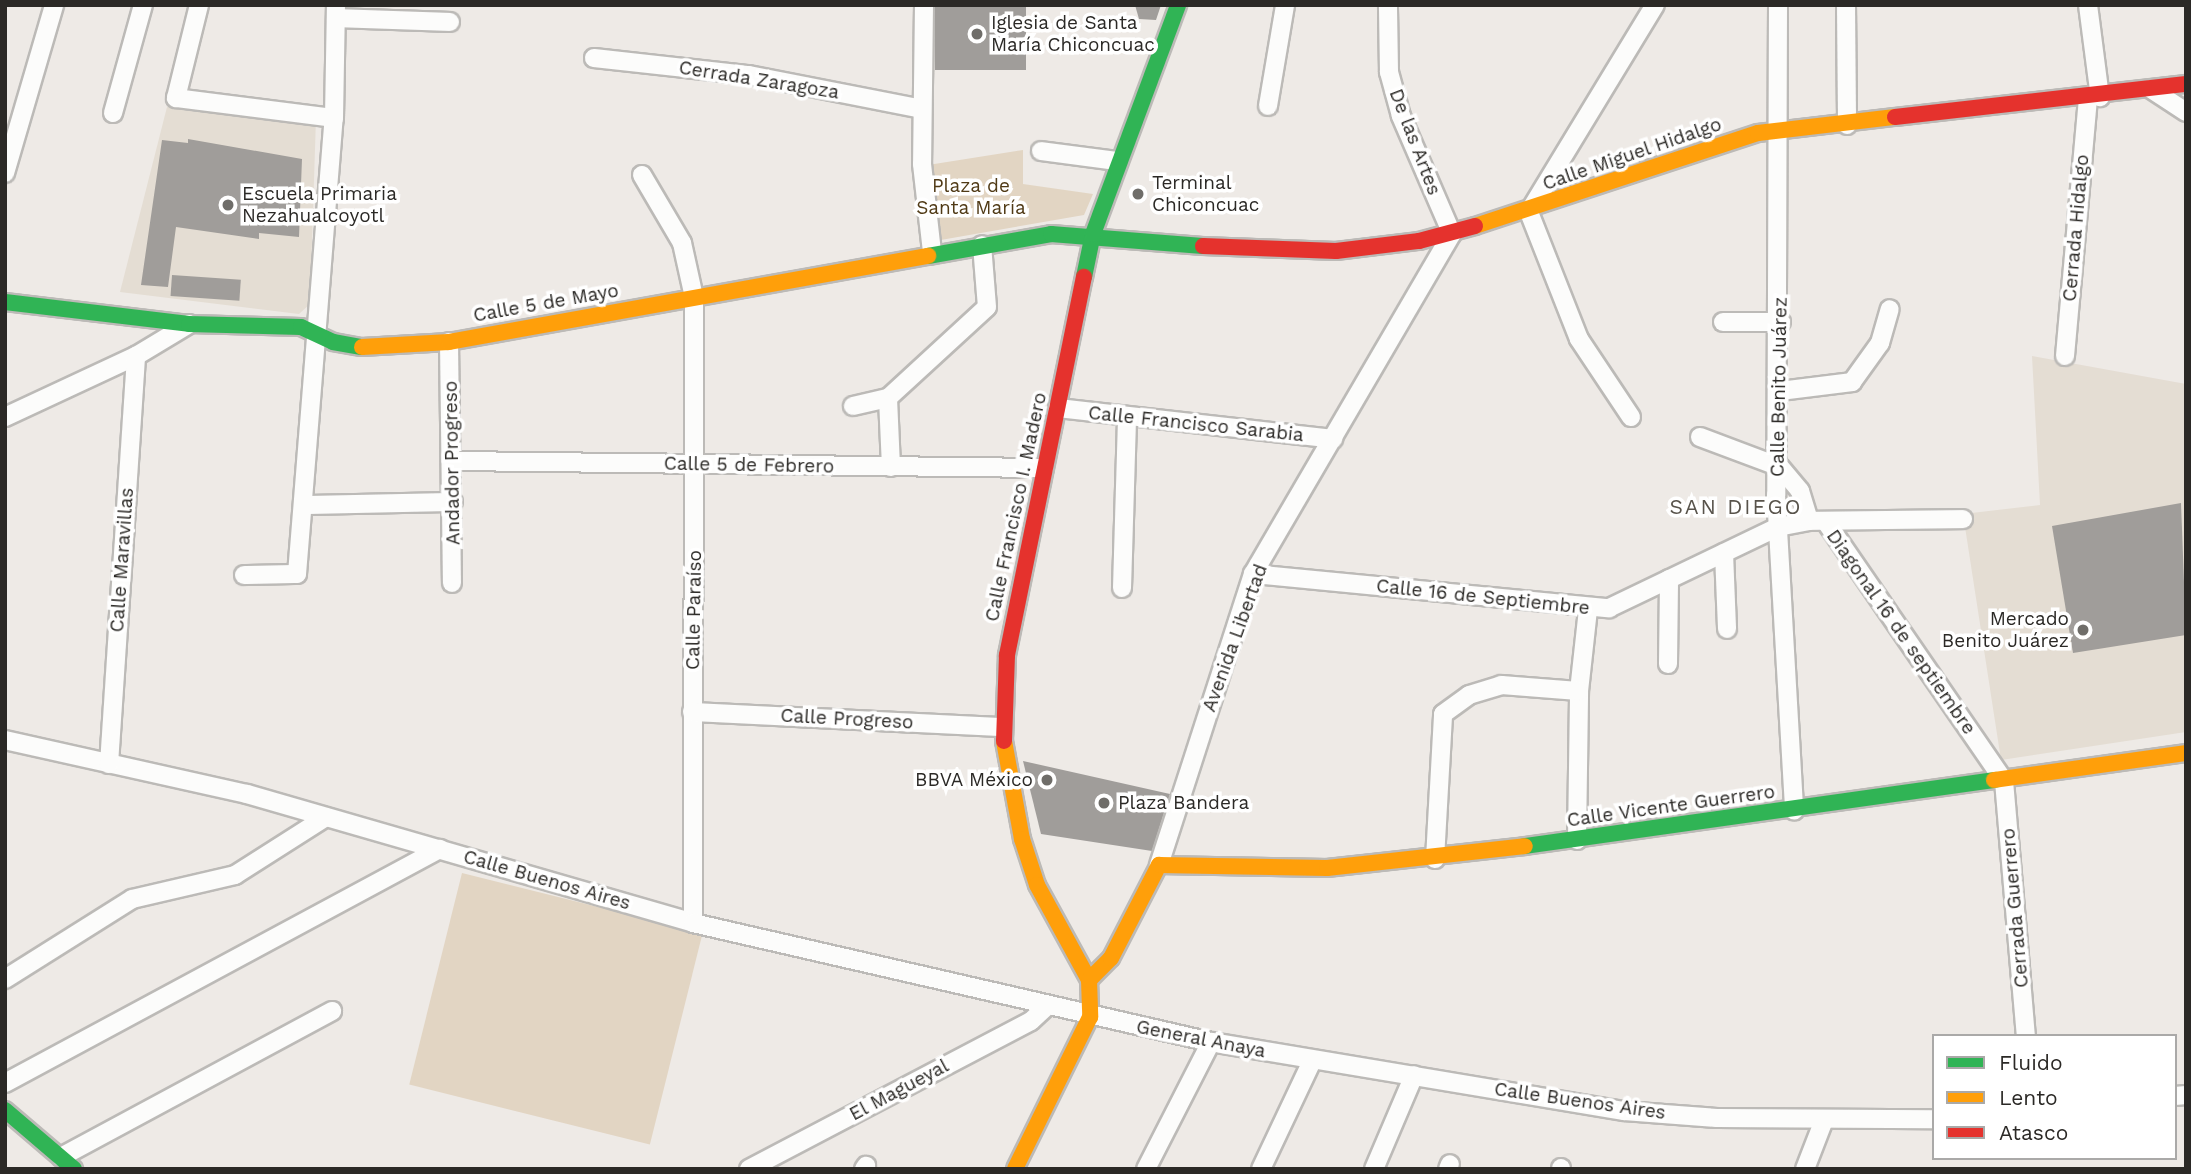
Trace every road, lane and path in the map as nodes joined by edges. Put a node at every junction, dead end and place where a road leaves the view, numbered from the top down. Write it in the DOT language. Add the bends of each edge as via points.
graph roads {
  1 [pos="54,5"];
  2 [pos="143,5"];
  3 [pos="199,5"];
  4 [pos="924,5"];
  5 [pos="1178,5"];
  6 [pos="1285,5"];
  7 [pos="1388,5"];
  8 [pos="1655,5"];
  9 [pos="1779,5"];
  10 [pos="1846,5"];
  11 [pos="2088,5"];
  12 [pos="336,12"];
  13 [pos="450,22"];
  14 [pos="594,58"];
  15 [pos="2186,84"];
  16 [pos="2151,89"];
  17 [pos="2094,98"];
  18 [pos="1268,106"];
  19 [pos="922,108"];
  20 [pos="2186,112"];
  21 [pos="113,113"];
  22 [pos="334,118"];
  23 [pos="1847,125"];
  24 [pos="1781,129"];
  25 [pos="1041,151"];
  26 [pos="1117,161"];
  27 [pos="5,173"];
  28 [pos="642,175"];
  29 [pos="1528,212"];
  30 [pos="1093,234"];
  31 [pos="1452,234"];
  32 [pos="982,245"];
  33 [pos="932,252"];
  34 [pos="694,298"];
  35 [pos="5,302"];
  36 [pos="1890,309"];
  37 [pos="1723,322"];
  38 [pos="1781,322"];
  39 [pos="189,324"];
  40 [pos="319,333"];
  41 [pos="449,342"];
  42 [pos="136,356"];
  43 [pos="2065,356"];
  44 [pos="1780,391"];
  45 [pos="888,398"];
  46 [pos="853,406"];
  47 [pos="1058,408"];
  48 [pos="1128,416"];
  49 [pos="5,417"];
  50 [pos="1631,417"];
  51 [pos="1700,437"];
  52 [pos="1333,439"];
  53 [pos="454,461"];
  54 [pos="697,463"];
  55 [pos="891,467"];
  56 [pos="1780,467"];
  57 [pos="1044,468"];
  58 [pos="453,502"];
  59 [pos="305,505"];
  60 [pos="1963,519"];
  61 [pos="1817,522"];
  62 [pos="1778,527"];
  63 [pos="1724,553"];
  64 [pos="1253,574"];
  65 [pos="244,575"];
  66 [pos="1670,579"];
  67 [pos="452,583"];
  68 [pos="1122,588"];
  69 [pos="1588,609"];
  70 [pos="1727,629"];
  71 [pos="1668,663"];
  72 [pos="1579,691"];
  73 [pos="692,712"];
  74 [pos="1002,727"];
  75 [pos="5,740"];
  76 [pos="2186,753"];
  77 [pos="108,764"];
  78 [pos="2004,781"];
  79 [pos="1794,810"];
  80 [pos="326,817"];
  81 [pos="1577,840"];
  82 [pos="440,849"];
  83 [pos="1435,859"];
  84 [pos="1159,865"];
  85 [pos="692,923"];
  86 [pos="5,979"];
  87 [pos="1089,980"];
  88 [pos="1046,1007"];
  89 [pos="332,1011"];
  90 [pos="1090,1017"];
  91 [pos="2026,1034"];
  92 [pos="1211,1042"];
  93 [pos="1312,1061"];
  94 [pos="1413,1075"];
  95 [pos="5,1083"];
  96 [pos="5,1110"];
  97 [pos="1932,1119"];
  98 [pos="1824,1120"];
  99 [pos="67,1163"];
  100 [pos="749,1169"];
  101 [pos="1015,1169"];
  102 [pos="1146,1169"];
  103 [pos="1261,1169"];
  104 [pos="1374,1169"];
  105 [pos="1805,1169"];
  1 -- 27 [label="street"];
  2 -- 21 [label="street"];
  3 -- 22 [label="street" via="176,98"];
  4 -- 19 [label="street"];
  5 -- 26 [label="main road, Calle Francisco I. Madero"];
  6 -- 18 [label="street"];
  7 -- 31 [label="street, De las Artes" via="1392,83"];
  8 -- 29 [label="street"];
  9 -- 24 [label="street, Calle Benito Juárez"];
  10 -- 23 [label="street"];
  11 -- 17 [label="street, Cerrada Hidalgo"];
  12 -- 13 [label="street"];
  12 -- 22 [label="street"];
  14 -- 19 [label="street, Cerrada Zaragoza" via="749,75"];
  15 -- 16 [label="main road, Calle Miguel Hidalgo"];
  16 -- 17 [label="main road, Calle Miguel Hidalgo"];
  16 -- 20 [label="street"];
  17 -- 23 [label="main road, Calle Miguel Hidalgo"];
  17 -- 43 [label="street, Cerrada Hidalgo"];
  19 -- 33 [label="street"];
  22 -- 40 [label="street"];
  23 -- 24 [label="main road, Calle Miguel Hidalgo"];
  24 -- 29 [label="main road, Calle Miguel Hidalgo"];
  24 -- 38 [label="street, Calle Benito Juárez"];
  25 -- 26 [label="street"];
  26 -- 30 [label="main road, Calle Francisco I. Madero"];
  28 -- 34 [label="street, Calle Paraíso" via="682,243"];
  29 -- 31 [label="main road, Calle Miguel Hidalgo"];
  29 -- 50 [label="street" via="1579,339"];
  30 -- 31 [label="main road, Calle Miguel Hidalgo" via="1246,250 1336,251"];
  30 -- 32 [label="main road, Calle 5 de Mayo"];
  30 -- 47 [label="main road, Calle Francisco I. Madero"];
  31 -- 52 [label="street, Avenida Libertad"];
  32 -- 33 [label="main road, Calle 5 de Mayo"];
  32 -- 45 [label="street" via="986,307"];
  33 -- 34 [label="main road, Calle 5 de Mayo"];
  34 -- 41 [label="main road, Calle 5 de Mayo"];
  34 -- 54 [label="street, Calle Paraíso"];
  35 -- 39 [label="main road, Calle 5 de Mayo"];
  36 -- 44 [label="street" via="1880,343 1852,382"];
  37 -- 38 [label="street"];
  38 -- 44 [label="street, Calle Benito Juárez"];
  39 -- 40 [label="main road, Calle 5 de Mayo" via="301,327"];
  39 -- 42 [label="street"];
  40 -- 41 [label="main road, Calle 5 de Mayo" via="333,342 380,350"];
  40 -- 59 [label="street"];
  41 -- 53 [label="street, Andador Progreso"];
  42 -- 49 [label="street"];
  42 -- 77 [label="street, Calle Maravillas"];
  44 -- 56 [label="street, Calle Benito Juárez"];
  45 -- 46 [label="street"];
  45 -- 55 [label="street"];
  47 -- 48 [label="street, Calle Francisco Sarabia"];
  47 -- 57 [label="main road, Calle Francisco I. Madero"];
  48 -- 52 [label="street, Calle Francisco Sarabia"];
  48 -- 68 [label="street"];
  51 -- 56 [label="street"];
  52 -- 64 [label="street, Avenida Libertad"];
  53 -- 54 [label="street, Calle 5 de Febrero"];
  53 -- 58 [label="street, Andador Progreso"];
  54 -- 55 [label="street, Calle 5 de Febrero"];
  54 -- 73 [label="street, Calle Paraíso"];
  55 -- 57 [label="street, Calle 5 de Febrero"];
  56 -- 61 [label="street"];
  56 -- 62 [label="street, Calle Benito Juárez"];
  57 -- 74 [label="main road, Calle Francisco I. Madero" via="1007,655"];
  58 -- 59 [label="street"];
  58 -- 67 [label="street, Andador Progreso"];
  59 -- 65 [label="street" via="297,574"];
  60 -- 61 [label="street"];
  61 -- 62 [label="street, Diagonal 16 de septiembre"];
  61 -- 78 [label="street, Diagonal 16 de septiembre"];
  62 -- 63 [label="street, Calle 16 de Septiembre"];
  62 -- 79 [label="street, Calle Benito Juárez"];
  63 -- 66 [label="street, Calle 16 de Septiembre"];
  63 -- 70 [label="street"];
  64 -- 69 [label="street, Calle 16 de Septiembre"];
  64 -- 84 [label="street, Avenida Libertad"];
  66 -- 69 [label="street, Calle 16 de Septiembre" via="1609,608"];
  66 -- 71 [label="street"];
  69 -- 72 [label="street"];
  72 -- 81 [label="street"];
  72 -- 83 [label="street" via="1500,685 1469,695 1443,713"];
  73 -- 74 [label="street, Calle Progreso"];
  73 -- 85 [label="street, Calle Paraíso"];
  74 -- 87 [label="main road, Calle Francisco I. Madero" via="1025,850 1052,916"];
  75 -- 77 [label="street, Calle Buenos Aires"];
  76 -- 78 [label="main road, Calle Vicente Guerrero"];
  77 -- 80 [label="street, Calle Buenos Aires"];
  78 -- 79 [label="main road, Calle Vicente Guerrero"];
  78 -- 91 [label="street, Cerrada Guerrero"];
  79 -- 81 [label="main road, Calle Vicente Guerrero"];
  80 -- 82 [label="street, Calle Buenos Aires"];
  80 -- 86 [label="street" via="235,875 132,899"];
  81 -- 83 [label="main road, Calle Vicente Guerrero"];
  82 -- 85 [label="street, Calle Buenos Aires"];
  82 -- 95 [label="street"];
  83 -- 84 [label="main road, Calle Vicente Guerrero" via="1326,867"];
  84 -- 87 [label="main road, Avenida Libertad" via="1111,958"];
  85 -- 88 [label="street, Calle Buenos Aires"];
  87 -- 90 [label="main road, Calle Francisco I. Madero"];
  88 -- 90 [label="street, Calle Buenos Aires"];
  88 -- 100 [label="street, El Magueyal" via="1031,1021"];
  89 -- 99 [label="street"];
  90 -- 92 [label="street, General Anaya"];
  90 -- 101 [label="main road"];
  92 -- 93 [label="street, General Anaya"];
  92 -- 102 [label="street"];
  93 -- 94 [label="street, Calle Buenos Aires"];
  93 -- 103 [label="street"];
  94 -- 98 [label="street, Calle Buenos Aires" via="1625,1111"];
  94 -- 104 [label="street"];
  96 -- 99 [label="main road"];
  97 -- 98 [label="street, Calle Buenos Aires"];
  98 -- 105 [label="street"];
}
